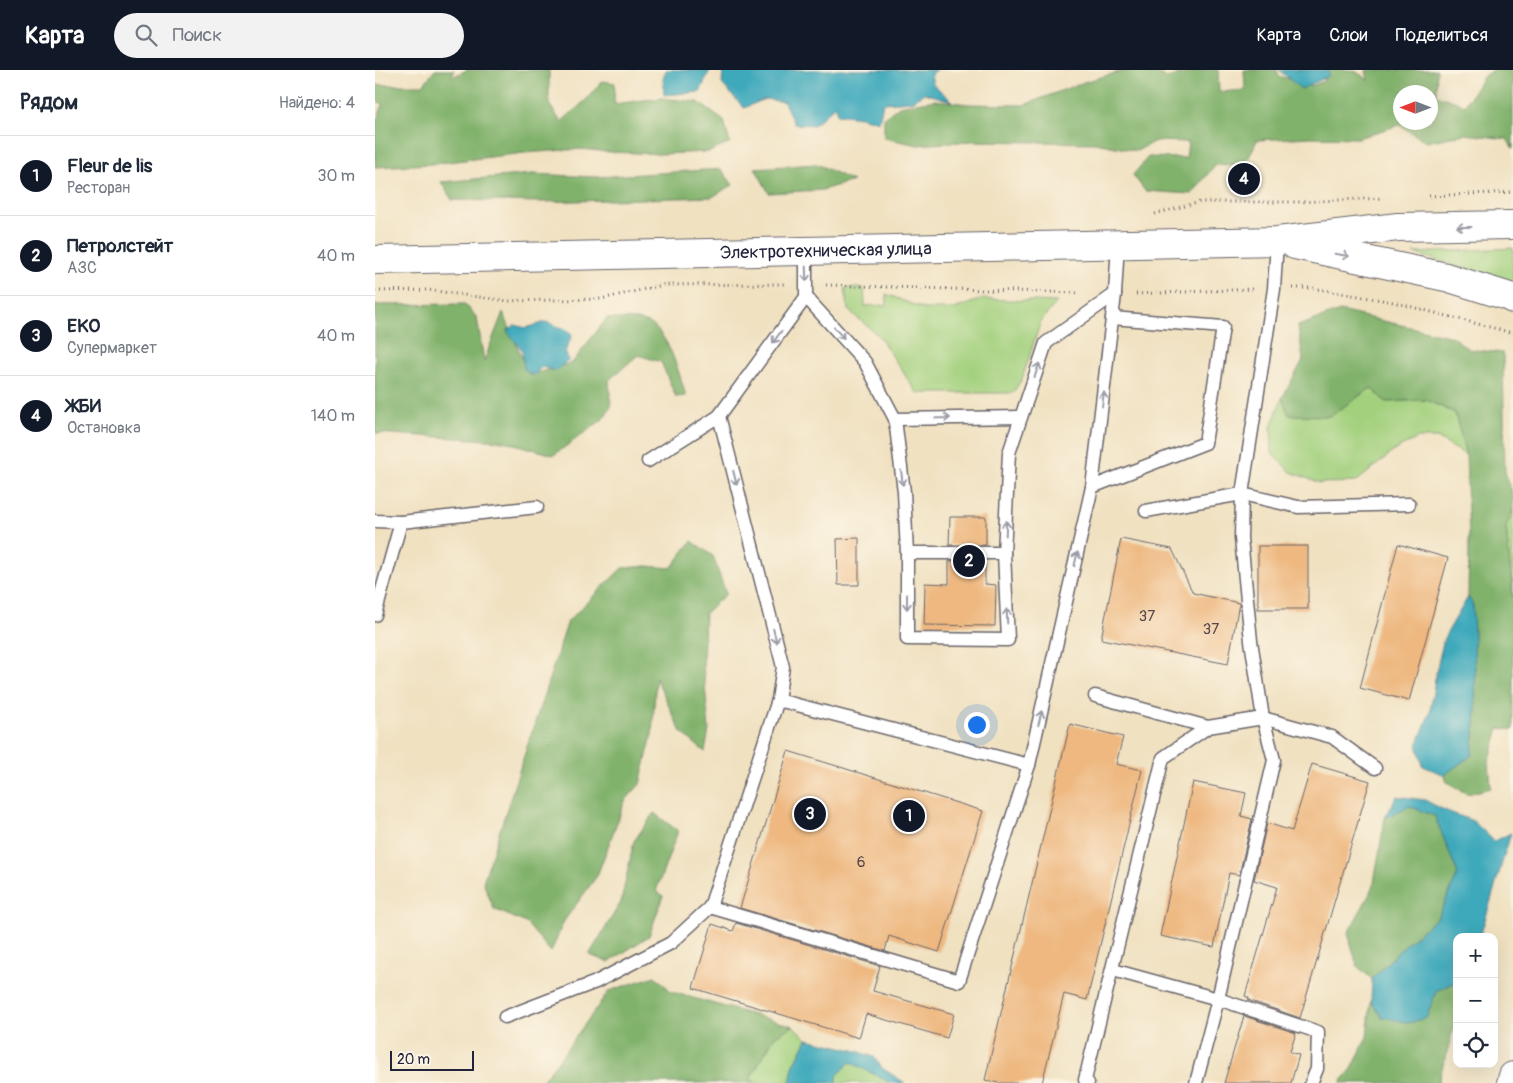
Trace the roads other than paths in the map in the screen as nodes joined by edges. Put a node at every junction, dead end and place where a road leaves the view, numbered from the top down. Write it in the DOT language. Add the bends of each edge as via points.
graph roads {
  1 [pos="1513,225"];
  2 [pos="1277,241"];
  3 [pos="1118,244"];
  4 [pos="806,251"];
  5 [pos="375,260"];
  6 [pos="1115,294"];
  7 [pos="806,297"];
  8 [pos="1513,299"];
  9 [pos="1112,318"];
  10 [pos="719,416"];
  11 [pos="1021,417"];
  12 [pos="895,419"];
  13 [pos="648,461"];
  14 [pos="1092,487"];
  15 [pos="1242,494"];
  16 [pos="1409,504"];
  17 [pos="537,507"];
  18 [pos="1146,511"];
  19 [pos="375,521"];
  20 [pos="401,522"];
  21 [pos="907,553"];
  22 [pos="1005,553"];
  23 [pos="375,615"];
  24 [pos="1095,696"];
  25 [pos="778,700"];
  26 [pos="1263,718"];
  27 [pos="1209,727"];
  28 [pos="1029,765"];
  29 [pos="1375,768"];
  30 [pos="710,907"];
  31 [pos="1113,970"];
  32 [pos="1218,999"];
  33 [pos="505,1017"];
  34 [pos="1513,1076"];
  35 [pos="1089,1083"];
  36 [pos="1196,1083"];
  37 [pos="1311,1083"];
  38 [pos="1511,1083"];
  1 -- 2 [label="main road, one-way" via="1399,227"];
  2 -- 3 [label="main road, Электротехническая улица"];
  2 -- 8 [label="main road, one-way" via="1446,277"];
  2 -- 15 [label="lane" via="1274,289"];
  3 -- 4 [label="main road, Электротехническая улица"];
  3 -- 6 [label="lane"];
  4 -- 5 [label="main road, Электротехническая улица"];
  4 -- 7 [label="lane, one-way"];
  6 -- 9 [label="lane"];
  11 -- 6 [label="lane, one-way" via="1046,343"];
  7 -- 10 [label="lane, one-way"];
  7 -- 12 [label="lane, one-way" via="865,362"];
  14 -- 9 [label="lane, one-way"];
  9 -- 14 [label="lane" via="1223,326 1205,443"];
  10 -- 13 [label="lane"];
  10 -- 25 [label="lane, one-way" via="783,667"];
  12 -- 11 [label="lane, one-way"];
  22 -- 11 [label="lane, one-way" via="1009,453"];
  12 -- 21 [label="lane, one-way"];
  28 -- 14 [label="lane, one-way"];
  15 -- 16 [label="lane" via="1298,507"];
  15 -- 18 [label="lane"];
  15 -- 26 [label="lane" via="1241,538"];
  17 -- 20 [label="lane"];
  19 -- 20 [label="lane"];
  20 -- 23 [label="lane"];
  21 -- 22 [label="lane"];
  21 -- 22 [label="lane, one-way" via="907,639 1008,640"];
  24 -- 27 [label="lane"];
  25 -- 28 [label="lane"];
  25 -- 30 [label="lane"];
  26 -- 27 [label="lane"];
  26 -- 29 [label="lane" via="1332,737"];
  26 -- 32 [label="lane" via="1274,760"];
  27 -- 31 [label="lane" via="1163,758"];
  28 -- 30 [label="lane" via="959,981"];
  30 -- 33 [label="lane" via="671,943 596,982"];
  31 -- 32 [label="lane"];
  31 -- 35 [label="lane" via="1085,1080"];
  32 -- 36 [label="lane"];
  32 -- 37 [label="lane" via="1318,1032 1317,1070"];
  34 -- 38 [label="main road"];
}
